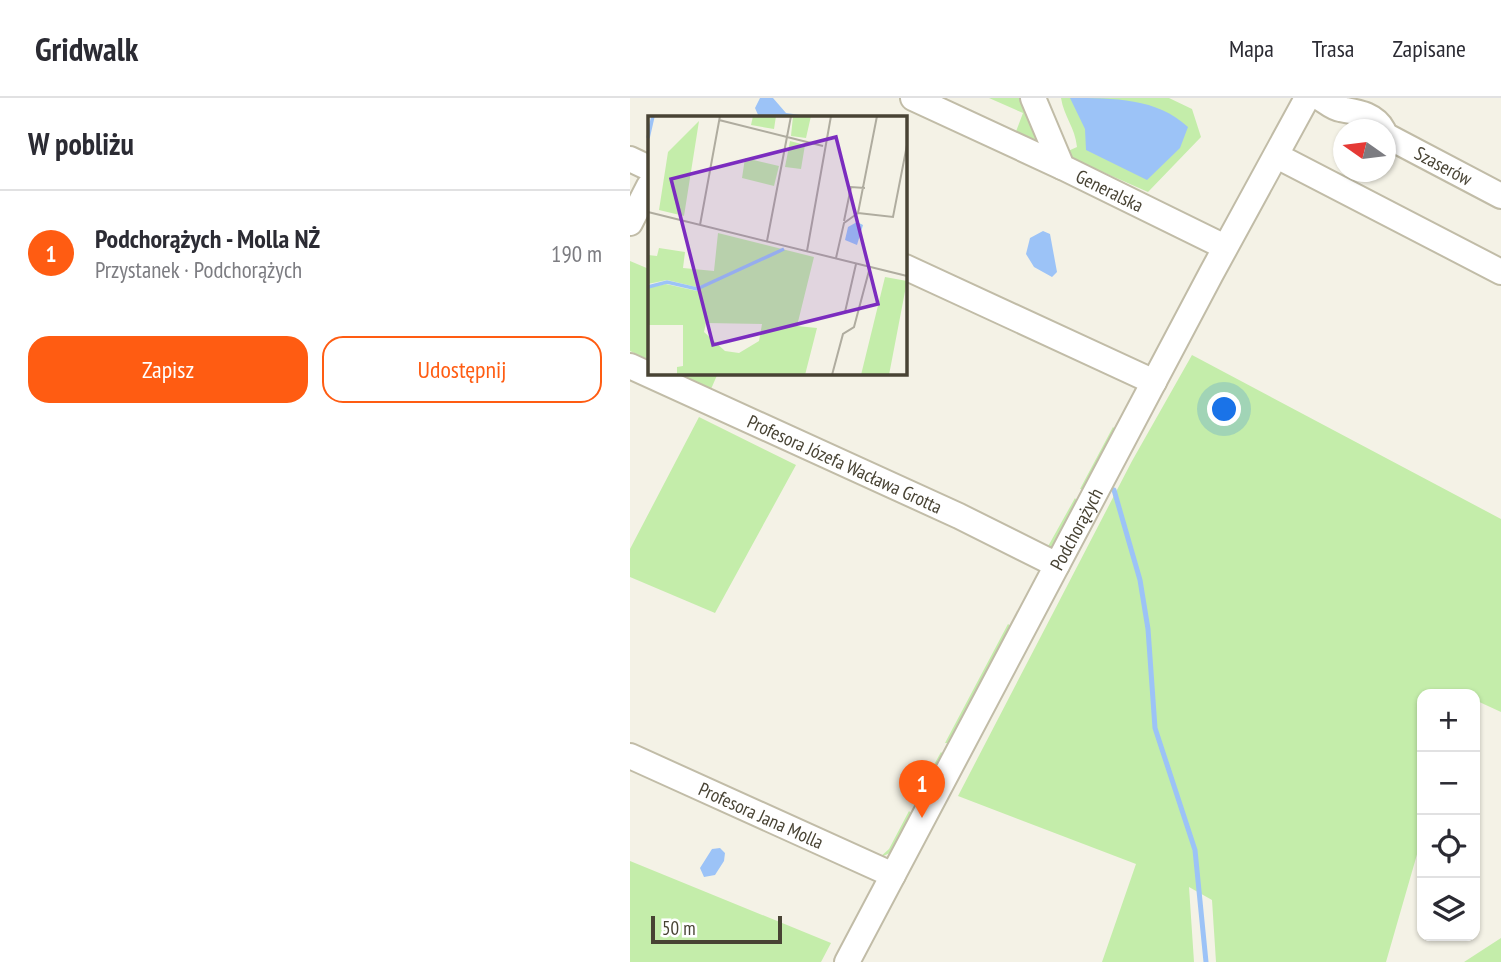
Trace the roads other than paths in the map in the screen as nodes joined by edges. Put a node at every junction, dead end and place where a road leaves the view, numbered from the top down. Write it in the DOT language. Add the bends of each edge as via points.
graph roads {
  1 [pos="913,98"];
  2 [pos="1033,98"];
  3 [pos="1307,98"];
  4 [pos="1330,104"];
  5 [pos="1349,119"];
  6 [pos="1373,119"];
  7 [pos="1396,140"];
  8 [pos="1277,156"];
  9 [pos="630,159"];
  10 [pos="1062,167"];
  11 [pos="648,168"];
  12 [pos="648,188"];
  13 [pos="1501,196"];
  14 [pos="630,223"];
  15 [pos="1225,247"];
  16 [pos="906,267"];
  17 [pos="1501,272"];
  18 [pos="630,366"];
  19 [pos="1154,382"];
  20 [pos="1057,565"];
  21 [pos="630,756"];
  22 [pos="892,875"];
  23 [pos="847,962"];
  1 -- 10 [label="street"];
  2 -- 10 [label="street, Generalska"];
  3 -- 8 [label="street, Podchorążych"];
  4 -- 5 [label="street"];
  4 -- 6 [label="street"];
  7 -- 13 [label="street, Szaserów"];
  8 -- 15 [label="street, Podchorążych"];
  8 -- 17 [label="street"];
  9 -- 11 [label="street"];
  10 -- 15 [label="street, Generalska"];
  12 -- 14 [label="street"];
  15 -- 19 [label="street, Podchorążych"];
  16 -- 19 [label="street"];
  18 -- 20 [label="street, Profesora Józefa Wacława Grotta"];
  19 -- 20 [label="street, Podchorążych"];
  20 -- 22 [label="street, Podchorążych"];
  21 -- 22 [label="street, Profesora Jana Molla"];
  22 -- 23 [label="street, Podchorążych"];
}
